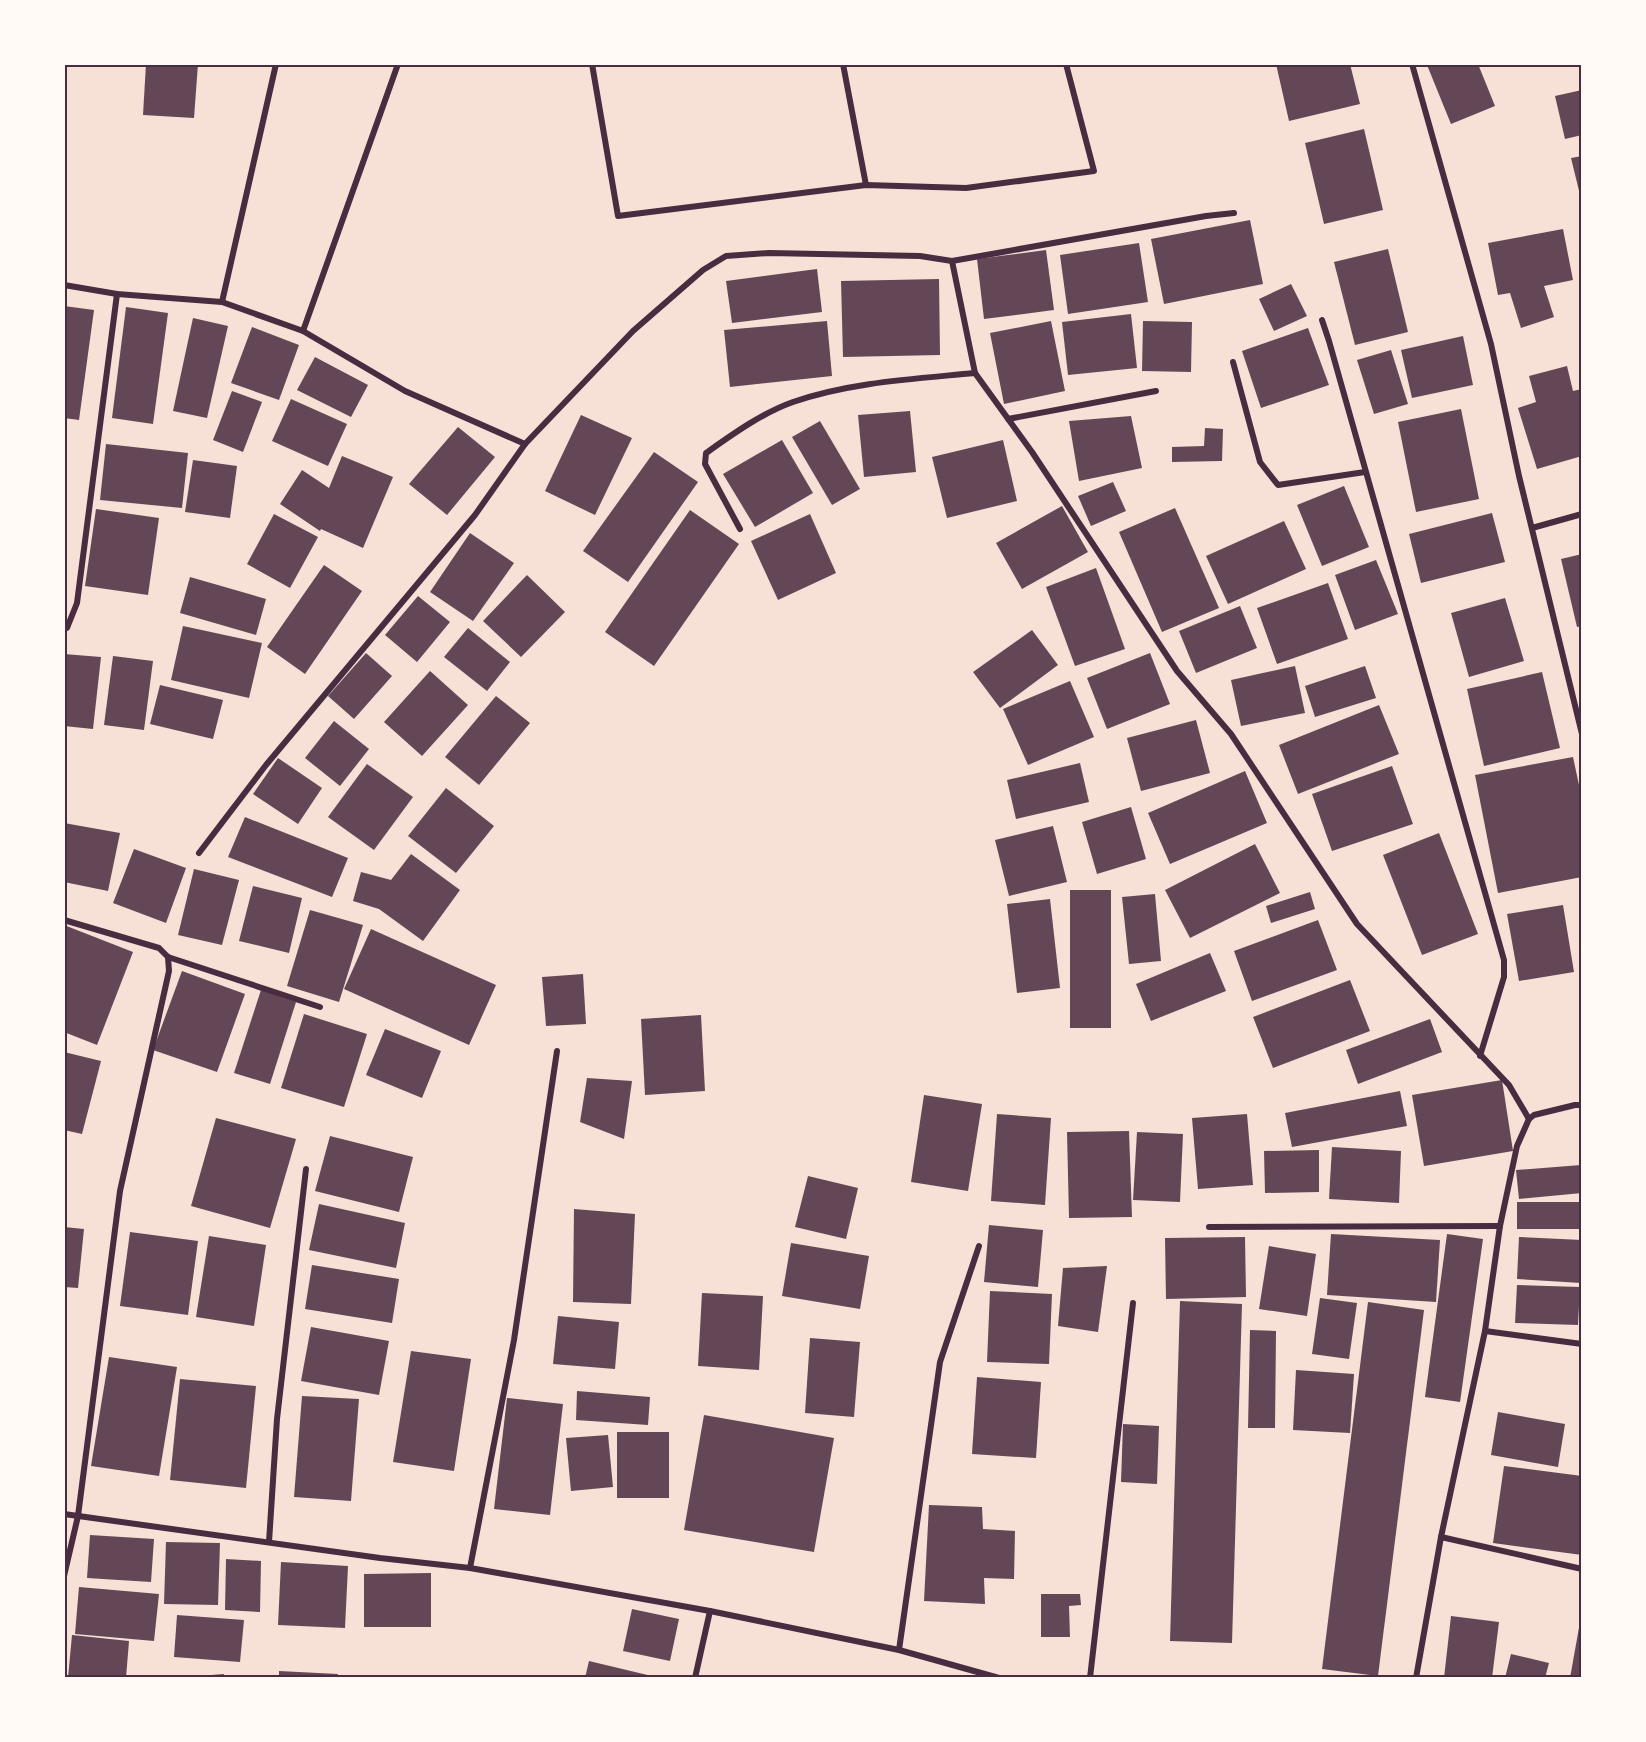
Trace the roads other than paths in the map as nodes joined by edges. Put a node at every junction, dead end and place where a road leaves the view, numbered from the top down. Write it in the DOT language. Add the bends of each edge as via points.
graph roads {
  1 [pos="276,64"];
  2 [pos="398,64"];
  3 [pos="591,64"];
  4 [pos="843,64"];
  5 [pos="1065,64"];
  6 [pos="1412,64"];
  7 [pos="866,185"];
  8 [pos="1234,213"];
  9 [pos="952,261"];
  10 [pos="64,285"];
  11 [pos="117,294"];
  12 [pos="222,302"];
  13 [pos="1322,320"];
  14 [pos="303,331"];
  15 [pos="1233,362"];
  16 [pos="975,373"];
  17 [pos="1156,391"];
  18 [pos="1008,418"];
  19 [pos="525,444"];
  20 [pos="1365,472"];
  21 [pos="1581,514"];
  22 [pos="1532,528"];
  23 [pos="740,529"];
  24 [pos="64,629"];
  25 [pos="1581,734"];
  26 [pos="200,853"];
  27 [pos="64,920"];
  28 [pos="168,957"];
  29 [pos="320,1007"];
  30 [pos="556,1051"];
  31 [pos="1480,1056"];
  32 [pos="1581,1105"];
  33 [pos="1529,1119"];
  34 [pos="306,1169"];
  35 [pos="1500,1226"];
  36 [pos="1209,1227"];
  37 [pos="979,1246"];
  38 [pos="1133,1303"];
  39 [pos="1485,1331"];
  40 [pos="1581,1344"];
  41 [pos="64,1514"];
  42 [pos="78,1516"];
  43 [pos="1441,1537"];
  44 [pos="269,1542"];
  45 [pos="470,1568"];
  46 [pos="1581,1569"];
  47 [pos="64,1576"];
  48 [pos="710,1611"];
  49 [pos="899,1650"];
  50 [pos="695,1677"];
  51 [pos="999,1677"];
  52 [pos="1090,1677"];
  53 [pos="1416,1677"];
  1 -- 12 [label="street"];
  2 -- 14 [label="street"];
  3 -- 7 [label="street" via="618,216"];
  4 -- 7 [label="street"];
  5 -- 7 [label="street" via="1094,171 966,189"];
  6 -- 22 [label="street" via="1491,344"];
  8 -- 9 [label="street"];
  9 -- 16 [label="street"];
  9 -- 19 [label="street" via="920,256 726,256 703,270 633,330"];
  10 -- 11 [label="street"];
  11 -- 12 [label="street"];
  11 -- 24 [label="street" via="77,603"];
  12 -- 14 [label="street"];
  13 -- 20 [label="street"];
  14 -- 19 [label="street" via="405,391"];
  15 -- 20 [label="street" via="1260,462 1278,485"];
  16 -- 18 [label="street"];
  16 -- 23 [label="street" via="845,387 792,403 746,425 706,453 705,458"];
  17 -- 18 [label="street"];
  18 -- 31 [label="street" via="1176,671 1231,734 1357,924"];
  19 -- 26 [label="street" via="475,515 267,765"];
  20 -- 31 [label="street" via="1504,960 1504,977"];
  21 -- 22 [label="street"];
  22 -- 25 [label="street"];
  27 -- 28 [label="street" via="159,948"];
  28 -- 29 [label="street"];
  28 -- 42 [label="street" via="169,971 120,1191"];
  30 -- 45 [label="street" via="514,1340"];
  31 -- 33 [label="street" via="1509,1085"];
  32 -- 33 [label="street"];
  33 -- 35 [label="street" via="1517,1146"];
  34 -- 44 [label="street" via="276,1419"];
  35 -- 36 [label="street"];
  35 -- 39 [label="street"];
  37 -- 49 [label="street" via="940,1362"];
  38 -- 52 [label="street"];
  39 -- 40 [label="street"];
  39 -- 43 [label="street"];
  41 -- 42 [label="street"];
  42 -- 44 [label="street"];
  42 -- 47 [label="street"];
  43 -- 46 [label="street"];
  43 -- 53 [label="street"];
  44 -- 45 [label="street"];
  45 -- 48 [label="street"];
  48 -- 49 [label="street"];
  48 -- 50 [label="street"];
  49 -- 51 [label="street"];
}
